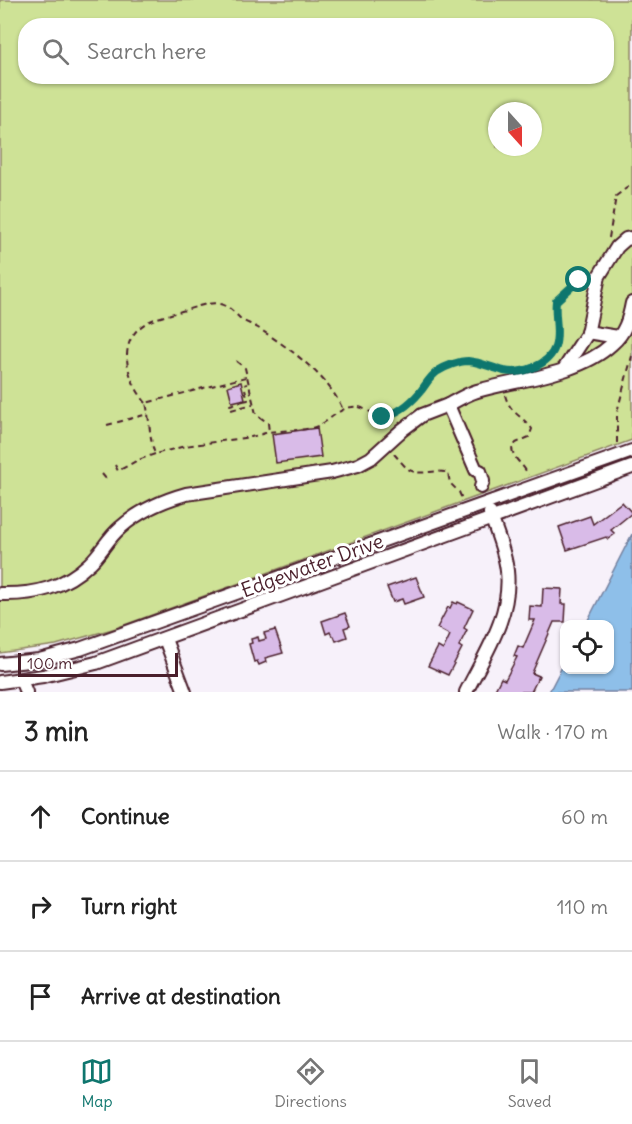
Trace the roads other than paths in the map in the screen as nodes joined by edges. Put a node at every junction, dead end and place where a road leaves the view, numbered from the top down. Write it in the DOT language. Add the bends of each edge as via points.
graph roads {
  1 [pos="632,238"];
  2 [pos="632,303"];
  3 [pos="587,332"];
  4 [pos="618,337"];
  5 [pos="564,369"];
  6 [pos="448,405"];
  7 [pos="632,451"];
  8 [pos="632,467"];
  9 [pos="486,504"];
  10 [pos="492,520"];
  11 [pos="0,594"];
  12 [pos="165,639"];
  13 [pos="0,664"];
  14 [pos="0,682"];
  15 [pos="23,686"];
  16 [pos="185,692"];
  17 [pos="466,692"];
  1 -- 3 [label="street" via="618,247 599,276"];
  2 -- 4 [label="street" via="627,324"];
  3 -- 4 [label="street"];
  3 -- 5 [label="street"];
  4 -- 5 [label="street" via="592,359"];
  5 -- 6 [label="street" via="475,392"];
  6 -- 9 [label="street" via="476,470 480,471"];
  6 -- 11 [label="street" via="422,415 358,465 162,501 119,528 91,562 60,584 33,593"];
  7 -- 9 [label="street, Edgewater Drive"];
  8 -- 10 [label="street, Edgewater Drive"];
  9 -- 10 [label="street"];
  9 -- 13 [label="street, Edgewater Drive" via="80,650"];
  10 -- 12 [label="street, Edgewater Drive"];
  10 -- 17 [label="street" via="505,559 507,600 499,626"];
  12 -- 15 [label="street, Edgewater Drive"];
  12 -- 16 [label="street"];
  14 -- 15 [label="street, Edgewater Drive"];
}
